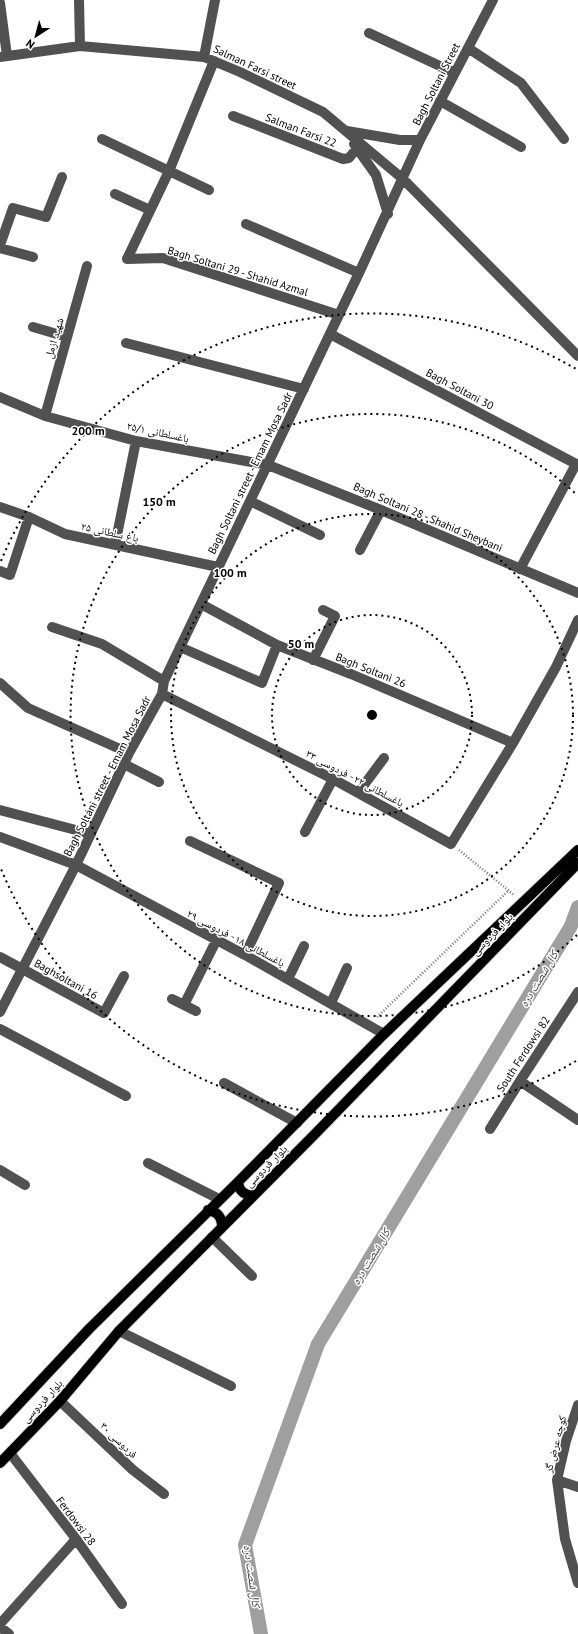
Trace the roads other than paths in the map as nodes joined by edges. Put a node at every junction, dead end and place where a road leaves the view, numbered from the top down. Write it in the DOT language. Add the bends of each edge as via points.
graph roads {
  1 [pos="79,0"];
  2 [pos="215,0"];
  3 [pos="493,0"];
  4 [pos="0,3"];
  5 [pos="369,33"];
  6 [pos="80,46"];
  7 [pos="468,48"];
  8 [pos="4,56"];
  9 [pos="204,57"];
  10 [pos="214,61"];
  11 [pos="455,73"];
  12 [pos="440,102"];
  13 [pos="233,116"];
  14 [pos="345,130"];
  15 [pos="102,139"];
  16 [pos="564,139"];
  17 [pos="420,140"];
  18 [pos="521,147"];
  19 [pos="357,148"];
  20 [pos="169,172"];
  21 [pos="62,177"];
  22 [pos="403,179"];
  23 [pos="209,190"];
  24 [pos="115,194"];
  25 [pos="150,210"];
  26 [pos="388,214"];
  27 [pos="246,224"];
  28 [pos="0,245"];
  29 [pos="0,248"];
  30 [pos="33,257"];
  31 [pos="87,266"];
  32 [pos="359,273"];
  33 [pos="339,315"];
  34 [pos="33,327"];
  35 [pos="330,334"];
  36 [pos="67,337"];
  37 [pos="126,343"];
  38 [pos="578,356"];
  39 [pos="304,388"];
  40 [pos="0,397"];
  41 [pos="45,416"];
  42 [pos="136,441"];
  43 [pos="577,464"];
  44 [pos="268,465"];
  45 [pos="250,501"];
  46 [pos="0,508"];
  47 [pos="380,510"];
  48 [pos="29,517"];
  49 [pos="320,535"];
  50 [pos="115,545"];
  51 [pos="360,550"];
  52 [pos="218,567"];
  53 [pos="520,569"];
  54 [pos="0,571"];
  55 [pos="578,593"];
  56 [pos="201,604"];
  57 [pos="323,610"];
  58 [pos="578,620"];
  59 [pos="52,627"];
  60 [pos="277,645"];
  61 [pos="180,647"];
  62 [pos="313,660"];
  63 [pos="164,681"];
  64 [pos="0,683"];
  65 [pos="162,694"];
  66 [pos="514,743"];
  67 [pos="129,754"];
  68 [pos="384,758"];
  69 [pos="124,764"];
  70 [pos="333,779"];
  71 [pos="159,782"];
  72 [pos="358,793"];
  73 [pos="0,810"];
  74 [pos="305,832"];
  75 [pos="90,834"];
  76 [pos="0,837"];
  77 [pos="190,842"];
  78 [pos="578,850"];
  79 [pos="578,864"];
  80 [pos="76,865"];
  81 [pos="216,941"];
  82 [pos="304,946"];
  83 [pos="245,955"];
  84 [pos="0,957"];
  85 [pos="348,968"];
  86 [pos="22,969"];
  87 [pos="124,976"];
  88 [pos="288,979"];
  89 [pos="578,992"];
  90 [pos="172,999"];
  91 [pos="331,1003"];
  92 [pos="184,1005"];
  93 [pos="196,1011"];
  94 [pos="0,1012"];
  95 [pos="0,1029"];
  96 [pos="384,1034"];
  97 [pos="520,1081"];
  98 [pos="224,1083"];
  99 [pos="126,1096"];
  100 [pos="578,1120"];
  101 [pos="296,1122"];
  102 [pos="490,1129"];
  103 [pos="148,1163"];
  104 [pos="0,1170"];
  105 [pos="238,1182"];
  106 [pos="25,1185"];
  107 [pos="253,1196"];
  108 [pos="219,1199"];
  109 [pos="208,1210"];
  110 [pos="222,1227"];
  111 [pos="212,1238"];
  112 [pos="252,1276"];
  113 [pos="119,1331"];
  114 [pos="232,1386"];
  115 [pos="60,1401"];
  116 [pos="578,1405"];
  117 [pos="0,1424"];
  118 [pos="10,1453"];
  119 [pos="0,1463"];
  120 [pos="557,1480"];
  121 [pos="578,1487"];
  122 [pos="164,1494"];
  123 [pos="76,1539"];
  124 [pos="578,1583"];
  125 [pos="122,1604"];
  126 [pos="0,1624"];
  127 [pos="0,1627"];
  128 [pos="10,1634"];
  1 -- 6 [label="street"];
  2 -- 9 [label="street"];
  3 -- 7 [label="street, Bagh Soltani Street"];
  4 -- 8 [label="street"];
  5 -- 11 [label="street"];
  6 -- 8 [label="street, Salman Farsi street"];
  6 -- 9 [label="street, Salman Farsi street"];
  7 -- 11 [label="street, Bagh Soltani Street"];
  7 -- 16 [label="street" via="521,83"];
  9 -- 10 [label="street, Salman Farsi street"];
  10 -- 14 [label="street, Salman Farsi street" via="323,112"];
  10 -- 20 [label="street"];
  11 -- 12 [label="street, Bagh Soltani Street"];
  12 -- 17 [label="street, Bagh Soltani Street"];
  12 -- 18 [label="street"];
  13 -- 19 [label="street, Salman Farsi 22" via="343,159 349,158"];
  14 -- 17 [label="street" via="400,140"];
  14 -- 19 [label="street"];
  14 -- 22 [label="street, Salman Farsi street"];
  15 -- 20 [label="street"];
  17 -- 22 [label="street, Bagh Soltani Street"];
  19 -- 26 [label="street" via="376,175"];
  20 -- 23 [label="street"];
  20 -- 25 [label="street"];
  21 -- 28 [label="street" via="46,217 12,208"];
  22 -- 26 [label="street, Bagh Soltani street - Emam Mosa Sadr"];
  22 -- 38 [label="street, Salman Farsi street"];
  24 -- 25 [label="street"];
  25 -- 33 [label="street, Bagh Soltani 29 - Shahid Azmal" via="127,259 163,258"];
  26 -- 32 [label="street, Bagh Soltani street - Emam Mosa Sadr"];
  27 -- 32 [label="street"];
  29 -- 30 [label="street"];
  31 -- 36 [label="street, شهید ازمل"];
  32 -- 33 [label="street, Bagh Soltani street - Emam Mosa Sadr"];
  33 -- 35 [label="street, Bagh Soltani street - Emam Mosa Sadr"];
  34 -- 36 [label="street"];
  35 -- 39 [label="street, Bagh Soltani street - Emam Mosa Sadr"];
  35 -- 43 [label="street, Bagh Soltani 30"];
  36 -- 41 [label="street, شهید ازمل"];
  37 -- 39 [label="street"];
  39 -- 44 [label="street, Bagh Soltani street - Emam Mosa Sadr"];
  40 -- 41 [label="street, باغسلطانی ۲۵/۱"];
  41 -- 42 [label="street, باغسلطانی ۲۵/۱"];
  42 -- 44 [label="street, باغسلطانی ۲۵/۱"];
  42 -- 50 [label="street"];
  43 -- 53 [label="street"];
  44 -- 45 [label="street, Bagh Soltani street - Emam Mosa Sadr"];
  44 -- 47 [label="street, Bagh Soltani 28 - Shahid Sheybani"];
  45 -- 49 [label="street"];
  45 -- 52 [label="street, Bagh Soltani street - Emam Mosa Sadr"];
  46 -- 48 [label="street, باغ سلطانی ۲۵"];
  47 -- 51 [label="street"];
  47 -- 53 [label="street, Bagh Soltani 28 - Shahid Sheybani"];
  48 -- 50 [label="street, باغ سلطانی ۲۵" via="65,534"];
  48 -- 54 [label="street" via="10,575"];
  50 -- 52 [label="street, باغ سلطانی ۲۵"];
  52 -- 56 [label="street, Bagh Soltani street - Emam Mosa Sadr"];
  53 -- 55 [label="street, Bagh Soltani 28 - Shahid Sheybani"];
  56 -- 60 [label="street, Bagh Soltani 26"];
  56 -- 61 [label="street, Bagh Soltani street - Emam Mosa Sadr"];
  57 -- 62 [label="street" via="335,616"];
  58 -- 66 [label="street" via="556,667"];
  59 -- 63 [label="street" via="102,644"];
  60 -- 61 [label="street" via="262,683"];
  60 -- 62 [label="street, Bagh Soltani 26"];
  61 -- 63 [label="street, Bagh Soltani street - Emam Mosa Sadr"];
  62 -- 66 [label="street, Bagh Soltani 26"];
  63 -- 65 [label="street, Bagh Soltani street - Emam Mosa Sadr"];
  64 -- 67 [label="street" via="28,708"];
  65 -- 67 [label="street, Bagh Soltani street - Emam Mosa Sadr"];
  65 -- 70 [label="street, باغسلطانی ۲۲ - فردوسی ۳۳"];
  66 -- 72 [label="street, باغسلطانی ۲۲ - فردوسی ۳۳" via="451,844"];
  67 -- 69 [label="street, Bagh Soltani street - Emam Mosa Sadr"];
  68 -- 72 [label="street"];
  69 -- 71 [label="street"];
  69 -- 75 [label="street, Bagh Soltani street - Emam Mosa Sadr"];
  70 -- 72 [label="street, باغسلطانی ۲۲ - فردوسی ۳۳"];
  70 -- 74 [label="street"];
  73 -- 75 [label="street"];
  75 -- 80 [label="street, Bagh Soltani street - Emam Mosa Sadr"];
  76 -- 80 [label="street, باغسلطانی ۱۸ - فردوسی ۲۹"];
  77 -- 83 [label="street" via="279,883"];
  78 -- 96 [label="main road, بلوار فردوسی"];
  79 -- 107 [label="main road, بلوار فردوسی"];
  80 -- 81 [label="street, باغسلطانی ۱۸ - فردوسی ۲۹"];
  80 -- 86 [label="street, Bagh Soltani street - Emam Mosa Sadr"];
  81 -- 83 [label="street, باغسلطانی ۱۸ - فردوسی ۲۹"];
  81 -- 92 [label="street"];
  82 -- 88 [label="street"];
  83 -- 88 [label="street, باغسلطانی ۱۸ - فردوسی ۲۹"];
  84 -- 86 [label="street"];
  85 -- 91 [label="street"];
  86 -- 87 [label="street, Baghsoltani 16" via="104,1013"];
  86 -- 94 [label="street, Bagh Soltani street - Emam Mosa Sadr"];
  88 -- 91 [label="street, باغسلطانی ۱۸ - فردوسی ۲۹"];
  89 -- 97 [label="street, South Ferdowsi 82"];
  90 -- 92 [label="street"];
  91 -- 96 [label="street, باغسلطانی ۱۸ - فردوسی ۲۹"];
  92 -- 93 [label="street"];
  95 -- 99 [label="street"];
  96 -- 101 [label="main road, بلوار فردوسی"];
  97 -- 100 [label="street"];
  97 -- 102 [label="street, South Ferdowsi 82"];
  98 -- 101 [label="street"];
  101 -- 105 [label="main road, بلوار فردوسی"];
  103 -- 108 [label="street"];
  104 -- 106 [label="street"];
  105 -- 107 [label="main road" via="242,1193"];
  105 -- 108 [label="main road, بلوار فردوسی"];
  107 -- 110 [label="main road, بلوار فردوسی"];
  108 -- 109 [label="main road, بلوار فردوسی"];
  109 -- 110 [label="main road" via="219,1215"];
  109 -- 117 [label="main road, بلوار فردوسی" via="88,1329"];
  110 -- 111 [label="main road, بلوار فردوسی"];
  111 -- 112 [label="street"];
  111 -- 113 [label="main road, بلوار فردوسی"];
  113 -- 114 [label="street"];
  113 -- 115 [label="main road, بلوار فردوسی"];
  115 -- 118 [label="main road, بلوار فردوسی"];
  115 -- 122 [label="street, فردوسی ۳۰" via="133,1470"];
  116 -- 120 [label="street, کوچه عرض گر"];
  118 -- 119 [label="main road, بلوار فردوسی"];
  118 -- 123 [label="street, Ferdowsi 28"];
  120 -- 121 [label="street"];
  120 -- 124 [label="street, کوچه عرض گر" via="565,1539"];
  123 -- 125 [label="street, Ferdowsi 28"];
  123 -- 126 [label="street"];
  127 -- 128 [label="street"];
}
